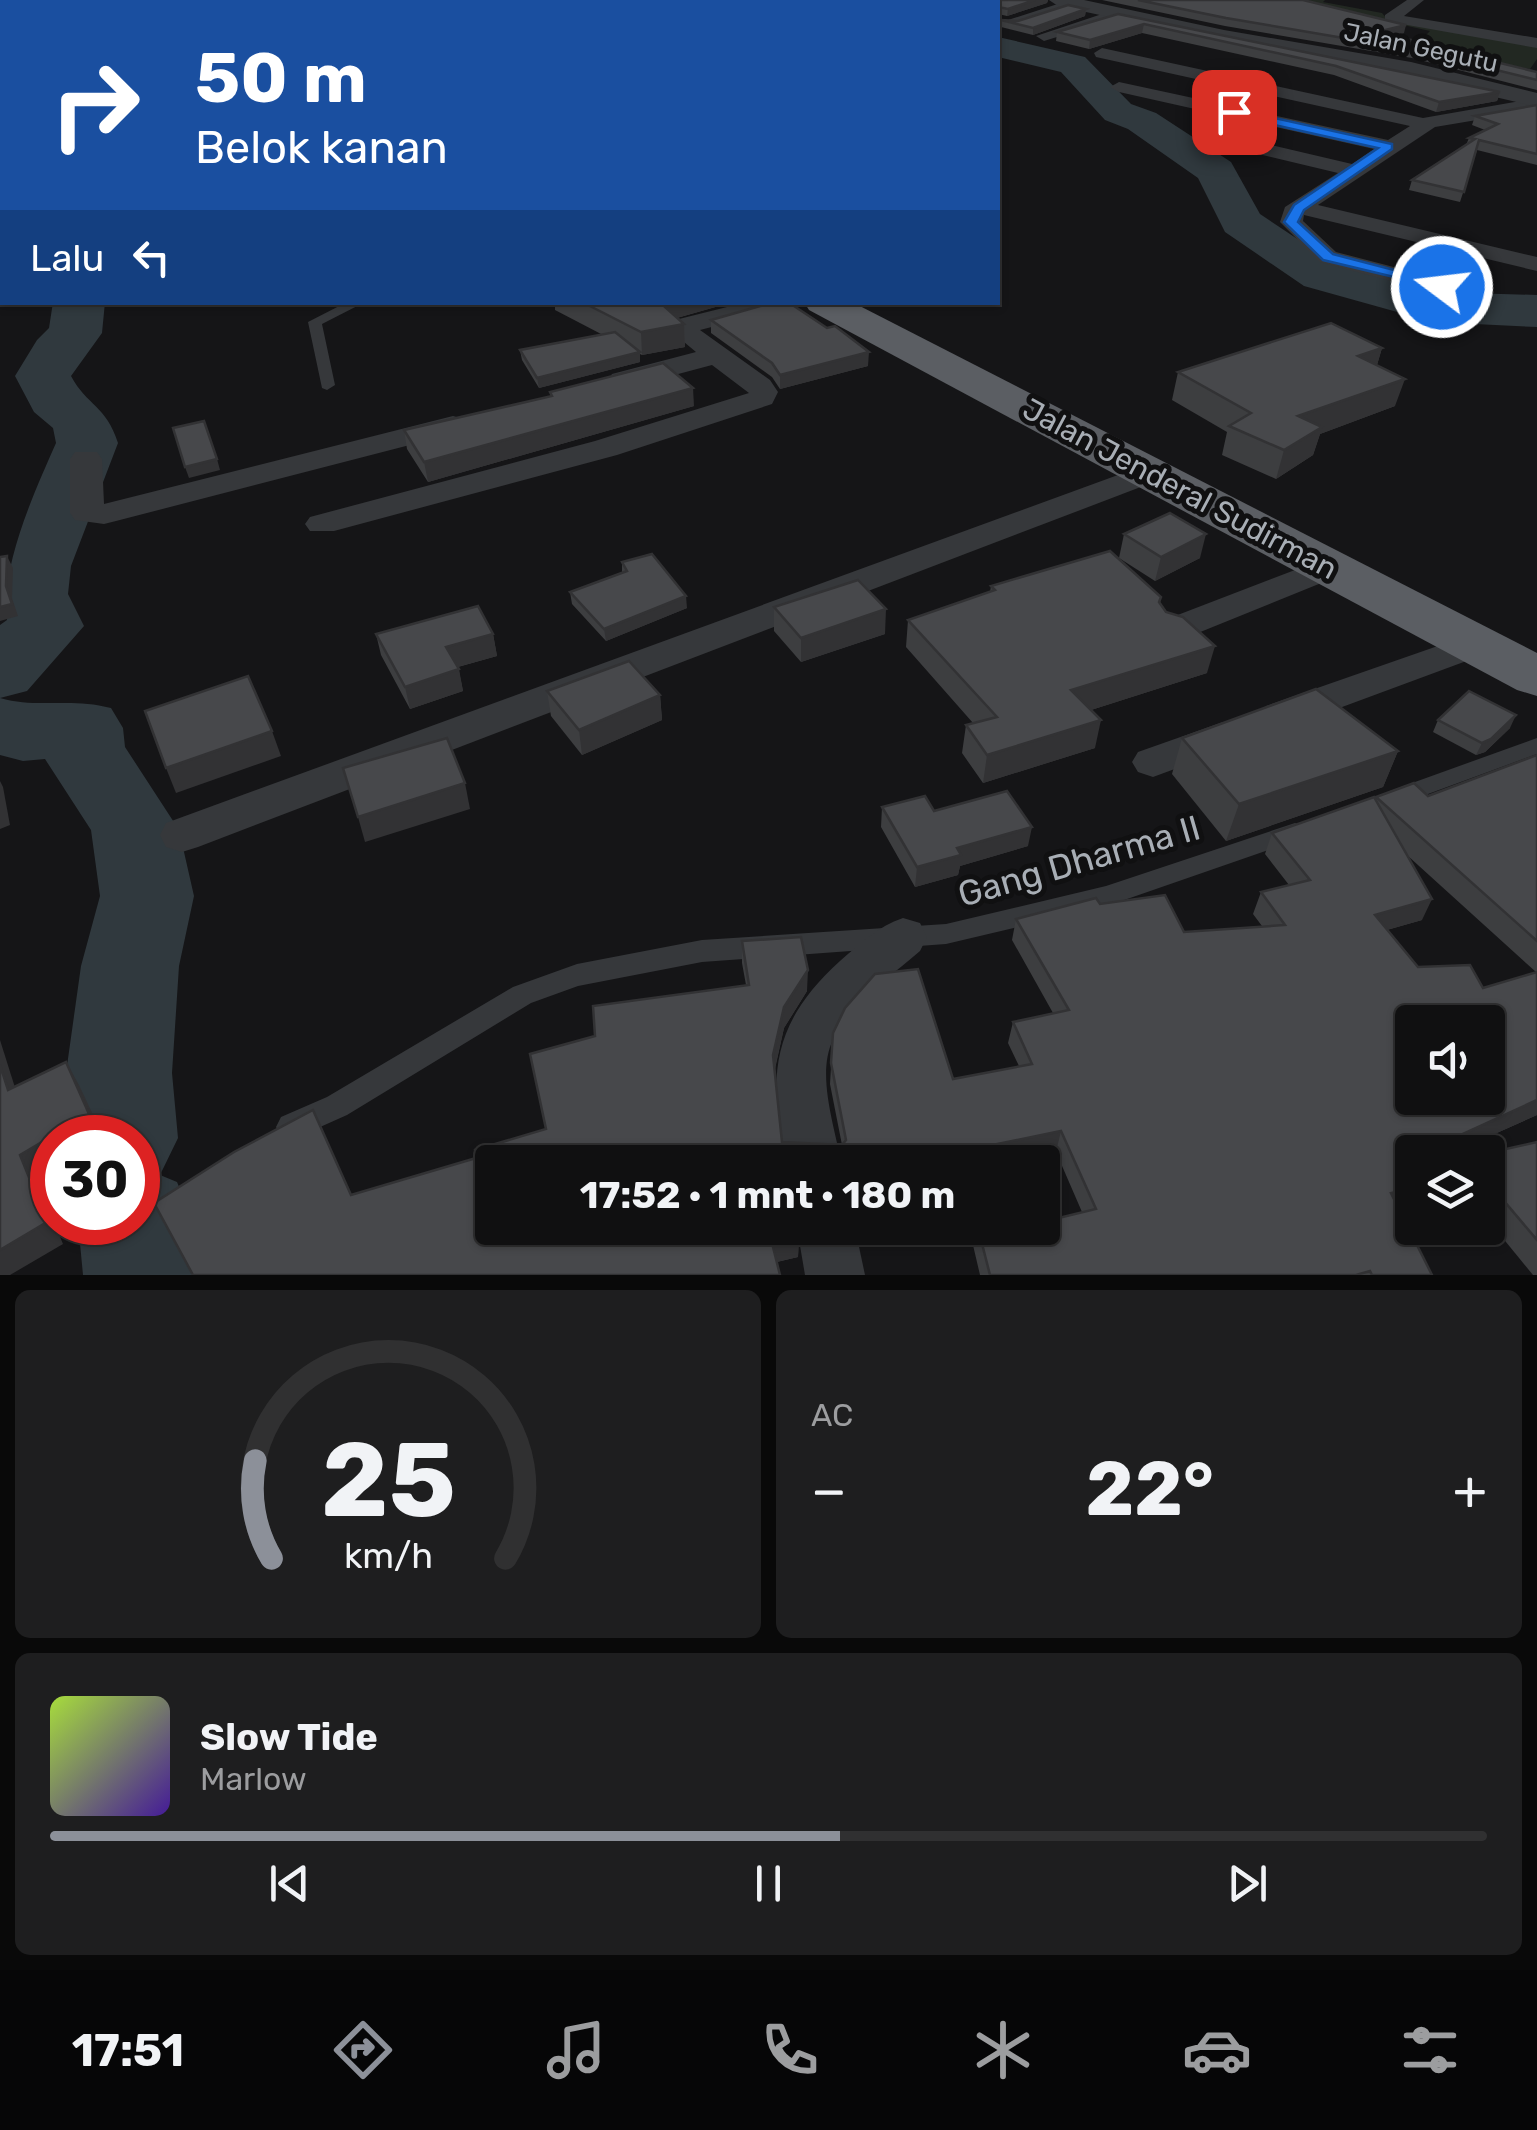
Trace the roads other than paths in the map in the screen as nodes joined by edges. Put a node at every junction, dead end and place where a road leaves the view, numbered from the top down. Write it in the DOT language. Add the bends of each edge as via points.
graph roads {
  1 [pos="1418,0"];
  2 [pos="1065,2"];
  3 [pos="1117,14"];
  4 [pos="1016,20"];
  5 [pos="1044,36"];
  6 [pos="1537,44"];
  7 [pos="1102,52"];
  8 [pos="1124,80"];
  9 [pos="1537,102"];
  10 [pos="1407,135"];
  11 [pos="1207,136"];
  12 [pos="1229,162"];
  13 [pos="1352,170"];
  14 [pos="1330,186"];
  15 [pos="1299,208"];
  16 [pos="1303,235"];
  17 [pos="1537,264"];
  18 [pos="1512,282"];
  19 [pos="1473,295"];
  20 [pos="352,305"];
  21 [pos="769,305"];
  22 [pos="828,305"];
  23 [pos="717,355"];
  24 [pos="327,385"];
  25 [pos="601,386"];
  26 [pos="488,416"];
  27 [pos="86,459"];
  28 [pos="1148,472"];
  29 [pos="322,524"];
  30 [pos="1329,568"];
  31 [pos="1174,628"];
  32 [pos="1475,646"];
  33 [pos="1537,677"];
  34 [pos="1537,746"];
  35 [pos="1154,762"];
  36 [pos="1382,802"];
  37 [pos="1327,821"];
  38 [pos="182,835"];
  39 [pos="903,937"];
  40 [pos="264,1138"];
  41 [pos="809,1145"];
  42 [pos="829,1245"];
  43 [pos="835,1275"];
  1 -- 6 [label="street" via="1390,18"];
  2 -- 3 [label="street, Jalan Gegutu"];
  2 -- 4 [label="street"];
  3 -- 5 [label="street"];
  3 -- 9 [label="street, Jalan Gegutu" via="1411,68"];
  7 -- 10 [label="street"];
  8 -- 10 [label="street"];
  9 -- 10 [label="street"];
  10 -- 13 [label="street"];
  11 -- 13 [label="street"];
  12 -- 14 [label="street"];
  13 -- 14 [label="street"];
  14 -- 15 [label="street"];
  15 -- 16 [label="street" via="1291,222"];
  15 -- 17 [label="street"];
  16 -- 18 [label="street"];
  16 -- 19 [label="street" via="1328,257"];
  20 -- 24 [label="lane" via="315,322"];
  21 -- 23 [label="street" via="683,329"];
  22 -- 28 [label="highway, Jalan Jenderal Sudirman"];
  23 -- 25 [label="street"];
  23 -- 29 [label="street" via="760,386 762,398 606,448"];
  26 -- 27 [label="street" via="104,514 87,513"];
  28 -- 30 [label="highway, Jalan Jenderal Sudirman"];
  28 -- 38 [label="street"];
  30 -- 31 [label="street"];
  30 -- 32 [label="highway, Jalan Jenderal Sudirman"];
  32 -- 33 [label="highway, Jalan Jenderal Sudirman"];
  32 -- 35 [label="street"];
  34 -- 36 [label="lane"];
  37 -- 39 [label="lane, Gang Dharma II" via="1107,896 946,934"];
  39 -- 40 [label="lane, Gang Dharma II" via="702,951 577,976 522,995 338,1106"];
  39 -- 41 [label="street" via="813,1026 802,1051"];
  42 -- 43 [label="street"];
}
